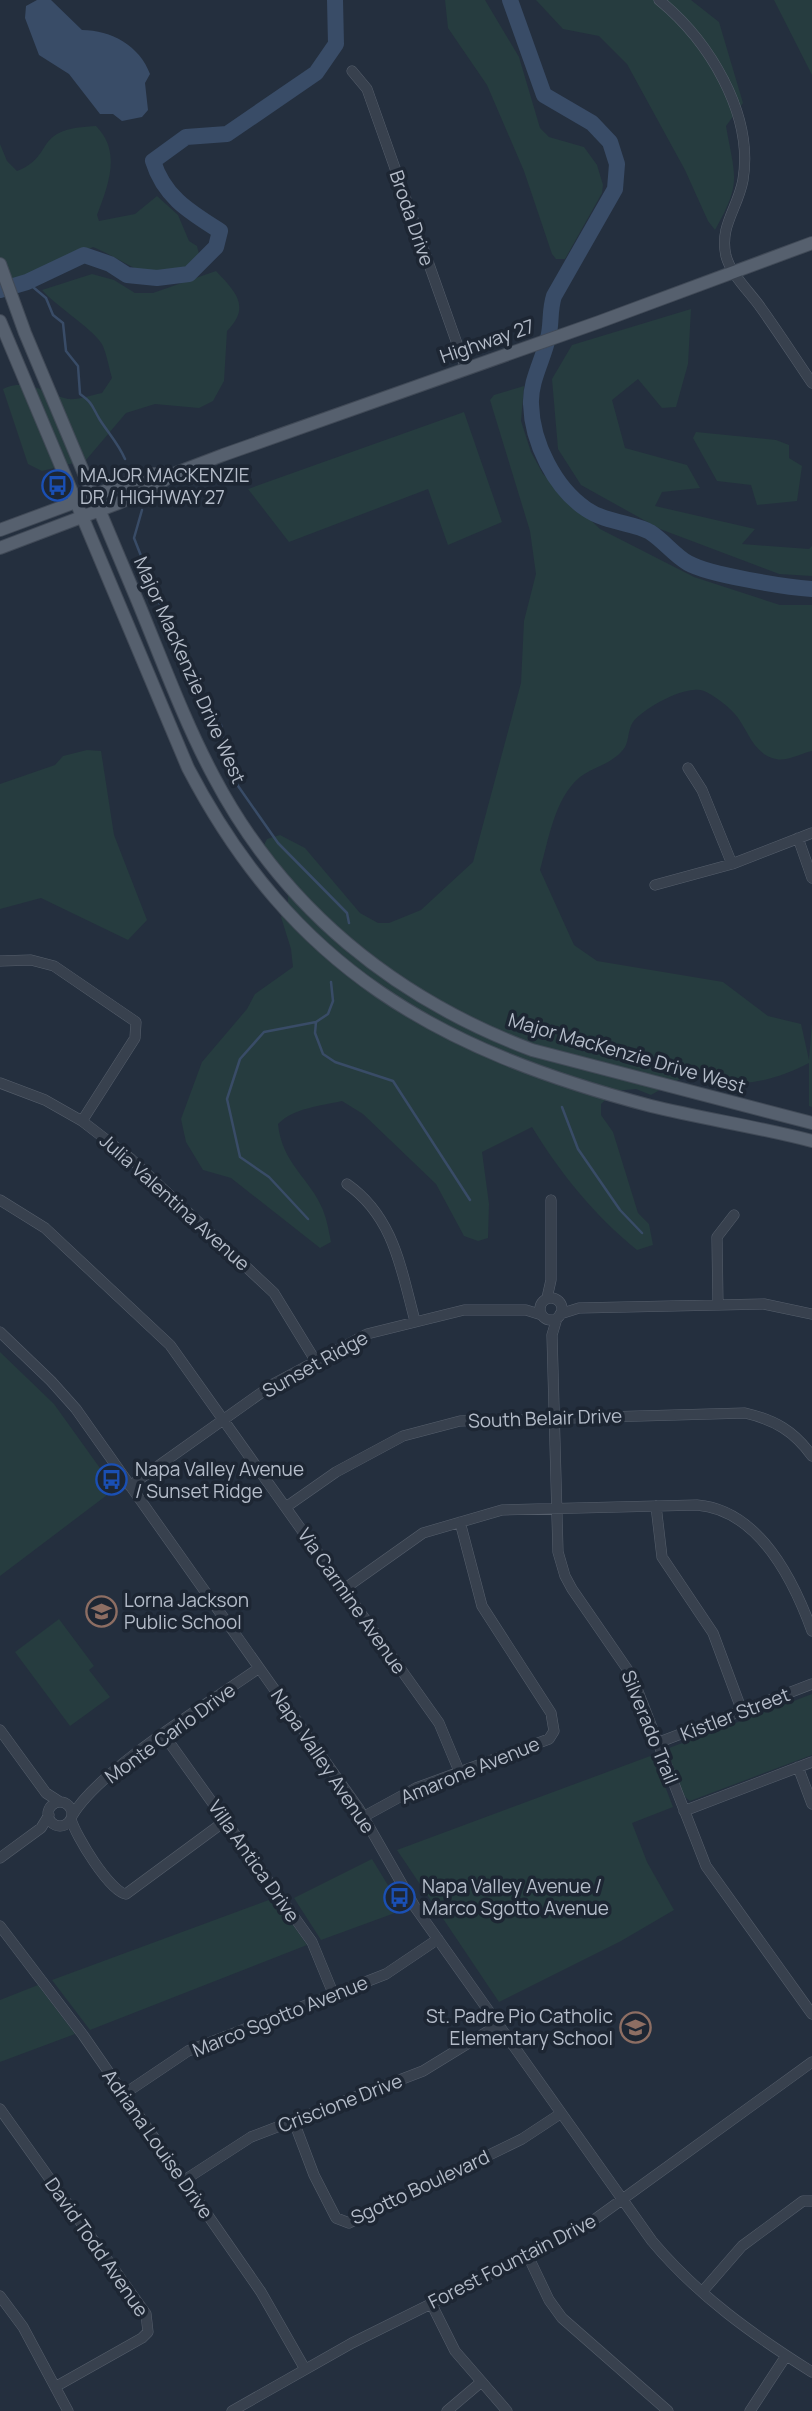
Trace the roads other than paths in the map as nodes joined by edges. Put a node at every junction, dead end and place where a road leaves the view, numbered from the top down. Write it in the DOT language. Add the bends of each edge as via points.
graph roads {
  1 [pos="659,0"];
  2 [pos="352,71"];
  3 [pos="812,243"];
  4 [pos="0,264"];
  5 [pos="733,271"];
  6 [pos="0,321"];
  7 [pos="466,369"];
  8 [pos="812,383"];
  9 [pos="173,474"];
  10 [pos="93,495"];
  11 [pos="75,502"];
  12 [pos="100,510"];
  13 [pos="81,517"];
  14 [pos="0,530"];
  15 [pos="0,548"];
  16 [pos="688,768"];
  17 [pos="812,833"];
  18 [pos="797,838"];
  19 [pos="732,864"];
  20 [pos="812,878"];
  21 [pos="655,885"];
  22 [pos="0,961"];
  23 [pos="0,1083"];
  24 [pos="82,1121"];
  25 [pos="812,1123"];
  26 [pos="812,1142"];
  27 [pos="348,1184"];
  28 [pos="0,1200"];
  29 [pos="551,1200"];
  30 [pos="734,1215"];
  31 [pos="552,1300"];
  32 [pos="718,1305"];
  33 [pos="579,1308"];
  34 [pos="526,1310"];
  35 [pos="812,1314"];
  36 [pos="544,1316"];
  37 [pos="559,1316"];
  38 [pos="415,1321"];
  39 [pos="0,1332"];
  40 [pos="552,1335"];
  41 [pos="315,1360"];
  42 [pos="554,1418"];
  43 [pos="223,1420"];
  44 [pos="812,1456"];
  45 [pos="130,1486"];
  46 [pos="656,1506"];
  47 [pos="286,1507"];
  48 [pos="557,1507"];
  49 [pos="460,1522"];
  50 [pos="344,1589"];
  51 [pos="812,1631"];
  52 [pos="259,1668"];
  53 [pos="812,1684"];
  54 [pos="742,1711"];
  55 [pos="0,1730"];
  56 [pos="164,1735"];
  57 [pos="657,1743"];
  58 [pos="4,1745"];
  59 [pos="812,1762"];
  60 [pos="798,1767"];
  61 [pos="459,1771"];
  62 [pos="46,1793"];
  63 [pos="81,1800"];
  64 [pos="62,1803"];
  65 [pos="812,1804"];
  66 [pos="684,1811"];
  67 [pos="49,1813"];
  68 [pos="71,1817"];
  69 [pos="363,1817"];
  70 [pos="225,1821"];
  71 [pos="58,1826"];
  72 [pos="41,1828"];
  73 [pos="76,1835"];
  74 [pos="0,1858"];
  75 [pos="0,1926"];
  76 [pos="438,1939"];
  77 [pos="333,1993"];
  78 [pos="812,2014"];
  79 [pos="498,2025"];
  80 [pos="812,2062"];
  81 [pos="124,2094"];
  82 [pos="0,2109"];
  83 [pos="560,2114"];
  84 [pos="294,2122"];
  85 [pos="183,2180"];
  86 [pos="622,2200"];
  87 [pos="812,2201"];
  88 [pos="528,2256"];
  89 [pos="702,2292"];
  90 [pos="0,2296"];
  91 [pos="431,2303"];
  92 [pos="786,2356"];
  93 [pos="305,2369"];
  94 [pos="812,2372"];
  95 [pos="480,2383"];
  96 [pos="55,2387"];
  97 [pos="68,2411"];
  98 [pos="232,2411"];
  99 [pos="447,2411"];
  100 [pos="507,2411"];
  101 [pos="668,2411"];
  102 [pos="750,2411"];
  1 -- 5 [label="street" via="707,50 728,91 740,131 743,182 723,232 726,258"];
  2 -- 7 [label="street, Broda Drive" via="367,89"];
  3 -- 5 [label="main road, Highway 27"];
  4 -- 10 [label="main road, Major MacKenzie Drive West"];
  5 -- 7 [label="main road, Highway 27"];
  5 -- 8 [label="street"];
  6 -- 11 [label="main road, Major MacKenzie Drive West"];
  7 -- 9 [label="main road, Highway 27"];
  9 -- 10 [label="main road, Highway 27" via="151,474"];
  9 -- 12 [label="main road, Highway 27" via="153,488"];
  10 -- 11 [label="main road, Highway 27"];
  10 -- 12 [label="main road, Major MacKenzie Drive West"];
  11 -- 13 [label="main road, Major MacKenzie Drive West"];
  11 -- 14 [label="main road, Highway 27"];
  12 -- 13 [label="main road, Highway 27"];
  12 -- 25 [label="main road, Major MacKenzie Drive West" via="198,746 231,808 275,872 351,948 390,979 500,1038"];
  13 -- 15 [label="main road, Highway 27"];
  13 -- 26 [label="main road, Major MacKenzie Drive West" via="209,809 268,893 335,961 442,1032 497,1057 653,1106"];
  16 -- 19 [label="street" via="702,790"];
  17 -- 18 [label="street"];
  18 -- 19 [label="street"];
  18 -- 20 [label="street"];
  19 -- 21 [label="street"];
  22 -- 24 [label="street" via="54,965 136,1022 135,1038"];
  23 -- 24 [label="street, Julia Valentina Avenue"];
  24 -- 41 [label="street, Julia Valentina Avenue" via="130,1158 274,1293"];
  27 -- 38 [label="street" via="365,1197 391,1235"];
  28 -- 43 [label="street, Via Carmine Avenue" via="45,1228 156,1330"];
  29 -- 31 [label="street"];
  30 -- 32 [label="street" via="717,1237"];
  31 -- 33 [label="street"];
  31 -- 34 [label="street, Sunset Ridge"];
  31 -- 36 [label="street" via="540,1308"];
  31 -- 37 [label="street, Silverado Trail"];
  32 -- 33 [label="street"];
  32 -- 35 [label="street" via="774,1304"];
  33 -- 37 [label="street"];
  34 -- 36 [label="street, Sunset Ridge"];
  34 -- 38 [label="street, Sunset Ridge" via="464,1310"];
  36 -- 37 [label="street, Sunset Ridge"];
  36 -- 40 [label="street, Silverado Trail"];
  37 -- 40 [label="street, Silverado Trail"];
  38 -- 41 [label="street, Sunset Ridge" via="366,1334"];
  39 -- 45 [label="street, Napa Valley Avenue" via="60,1390"];
  40 -- 42 [label="street, Silverado Trail"];
  41 -- 43 [label="street, Sunset Ridge"];
  42 -- 44 [label="street, South Belair Drive" via="745,1413 778,1423"];
  42 -- 47 [label="street, South Belair Drive" via="460,1421 403,1436 336,1472"];
  42 -- 48 [label="street, Silverado Trail"];
  43 -- 45 [label="street, Sunset Ridge"];
  43 -- 47 [label="street, Via Carmine Avenue"];
  45 -- 52 [label="street, Napa Valley Avenue"];
  46 -- 48 [label="street"];
  46 -- 51 [label="street" via="706,1506 745,1523 795,1588"];
  46 -- 54 [label="street" via="662,1557 713,1633"];
  47 -- 50 [label="street, Via Carmine Avenue"];
  48 -- 49 [label="street" via="502,1510"];
  48 -- 57 [label="street, Silverado Trail" via="558,1552 565,1576 629,1670"];
  49 -- 50 [label="street" via="423,1533"];
  49 -- 61 [label="street, Amarone Avenue" via="482,1606 551,1713 554,1731 549,1739"];
  50 -- 61 [label="street, Via Carmine Avenue" via="444,1730"];
  52 -- 56 [label="street, Monte Carlo Drive"];
  52 -- 69 [label="street, Napa Valley Avenue"];
  53 -- 54 [label="street, Kistler Street"];
  54 -- 57 [label="street, Kistler Street"];
  55 -- 58 [label="street"];
  56 -- 63 [label="street, Monte Carlo Drive"];
  56 -- 70 [label="street, Villa Antica Drive"];
  57 -- 66 [label="street, Silverado Trail"];
  58 -- 62 [label="street"];
  59 -- 60 [label="street"];
  60 -- 65 [label="street"];
  60 -- 66 [label="street"];
  61 -- 69 [label="street, Amarone Avenue"];
  62 -- 64 [label="street"];
  62 -- 67 [label="street"];
  63 -- 64 [label="street, Monte Carlo Drive"];
  63 -- 68 [label="street, Monte Carlo Drive"];
  64 -- 67 [label="street" via="53,1805"];
  64 -- 68 [label="street" via="70,1807"];
  66 -- 78 [label="street, Silverado Trail" via="706,1866"];
  67 -- 71 [label="street"];
  67 -- 72 [label="street"];
  68 -- 71 [label="street"];
  68 -- 73 [label="street"];
  69 -- 76 [label="street, Napa Valley Avenue"];
  70 -- 73 [label="street" via="126,1894 116,1889"];
  70 -- 77 [label="street, Villa Antica Drive" via="312,1942"];
  71 -- 72 [label="street"];
  71 -- 73 [label="street"];
  72 -- 74 [label="street"];
  75 -- 81 [label="street, Adriana Louise Drive"];
  76 -- 77 [label="street, Marco Sgotto Avenue" via="386,1974"];
  76 -- 79 [label="street, Napa Valley Avenue"];
  77 -- 81 [label="street, Marco Sgotto Avenue" via="188,2051"];
  79 -- 83 [label="street, Napa Valley Avenue"];
  79 -- 84 [label="street, Criscione Drive" via="433,2067"];
  80 -- 86 [label="street, Forest Fountain Drive"];
  81 -- 85 [label="street, Adriana Louise Drive"];
  82 -- 96 [label="street, David Todd Avenue" via="148,2320 148,2332 142,2338"];
  83 -- 84 [label="street, Sgotto Boulevard" via="522,2139 349,2223 336,2218"];
  83 -- 86 [label="street, Napa Valley Avenue"];
  84 -- 85 [label="street, Criscione Drive" via="251,2137"];
  85 -- 93 [label="street, Adriana Louise Drive" via="261,2292"];
  86 -- 88 [label="street, Forest Fountain Drive" via="579,2230"];
  86 -- 89 [label="street, Napa Valley Avenue" via="663,2254"];
  87 -- 89 [label="street" via="803,2201 742,2246"];
  88 -- 91 [label="street, Forest Fountain Drive"];
  88 -- 101 [label="street" via="562,2318"];
  89 -- 92 [label="street, Napa Valley Avenue"];
  90 -- 96 [label="street" via="23,2327"];
  91 -- 93 [label="street, Forest Fountain Drive"];
  91 -- 95 [label="street" via="455,2351"];
  92 -- 94 [label="street, Napa Valley Avenue"];
  92 -- 102 [label="street"];
  93 -- 98 [label="street, Forest Fountain Drive"];
  95 -- 99 [label="street"];
  95 -- 100 [label="street"];
  96 -- 97 [label="street"];
}
